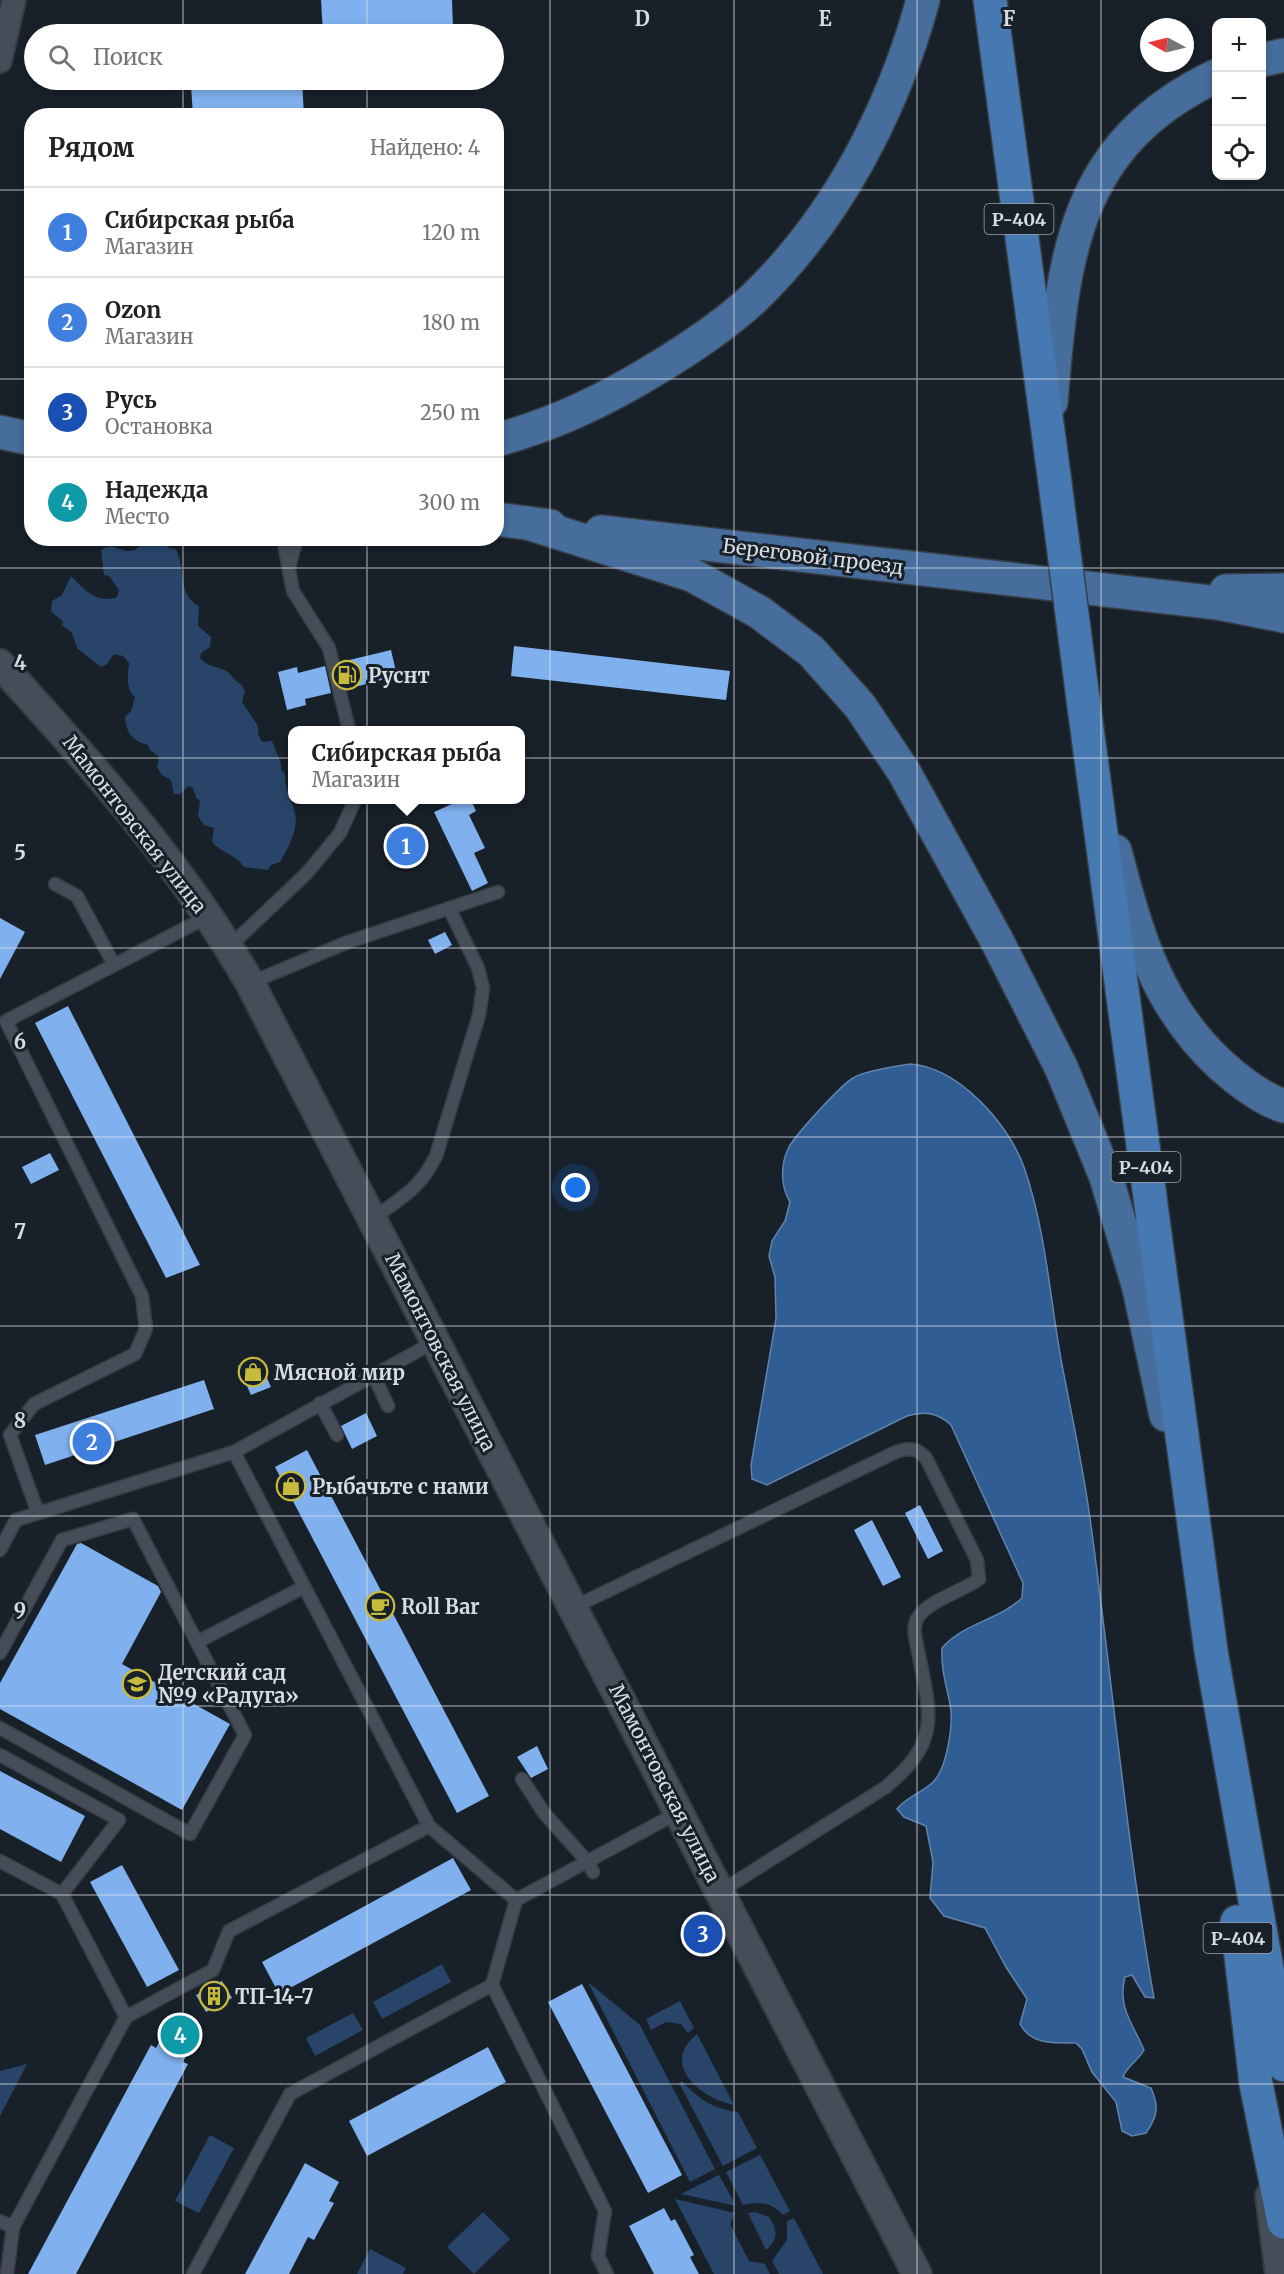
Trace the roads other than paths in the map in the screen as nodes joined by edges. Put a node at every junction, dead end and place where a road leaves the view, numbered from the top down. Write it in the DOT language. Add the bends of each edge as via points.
graph roads {
  1 [pos="14,0"];
  2 [pos="923,0"];
  3 [pos="990,0"];
  4 [pos="1284,55"];
  5 [pos="1266,59"];
  6 [pos="0,61"];
  7 [pos="1212,78"];
  8 [pos="504,437"];
  9 [pos="1048,437"];
  10 [pos="512,521"];
  11 [pos="284,546"];
  12 [pos="295,546"];
  13 [pos="288,574"];
  14 [pos="1284,590"];
  15 [pos="1129,592"];
  16 [pos="1218,603"];
  17 [pos="1284,610"];
  18 [pos="1284,616"];
  19 [pos="0,664"];
  20 [pos="348,726"];
  21 [pos="1093,767"];
  22 [pos="353,804"];
  23 [pos="55,884"];
  24 [pos="498,891"];
  25 [pos="449,908"];
  26 [pos="209,916"];
  27 [pos="229,947"];
  28 [pos="114,966"];
  29 [pos="250,983"];
  30 [pos="3,1017"];
  31 [pos="1284,1106"];
  32 [pos="372,1219"];
  33 [pos="436,1341"];
  34 [pos="373,1374"];
  35 [pos="320,1403"];
  36 [pos="388,1406"];
  37 [pos="337,1435"];
  38 [pos="5,1436"];
  39 [pos="234,1452"];
  40 [pos="38,1513"];
  41 [pos="0,1550"];
  42 [pos="1199,1567"];
  43 [pos="304,1587"];
  44 [pos="574,1607"];
  45 [pos="197,1642"];
  46 [pos="1211,1651"];
  47 [pos="0,1653"];
  48 [pos="0,1728"];
  49 [pos="0,1755"];
  50 [pos="522,1779"];
  51 [pos="680,1812"];
  52 [pos="429,1826"];
  53 [pos="0,1861"];
  54 [pos="590,1867"];
  55 [pos="721,1891"];
  56 [pos="62,1894"];
  57 [pos="516,1900"];
  58 [pos="492,1986"];
  59 [pos="126,2017"];
  60 [pos="1284,2065"];
  61 [pos="1257,2084"];
  62 [pos="0,2221"];
  63 [pos="1284,2222"];
  64 [pos="13,2227"];
  65 [pos="7,2274"];
  66 [pos="193,2274"];
  67 [pos="607,2274"];
  68 [pos="917,2274"];
  69 [pos="1280,2274"];
  1 -- 6 [label="street"];
  2 -- 8 [label="main road" via="898,78 864,152 812,231 753,299 717,329 621,390 569,416"];
  3 -- 9 [label="highway, Р-404"];
  4 -- 5 [label="main road"];
  7 -- 9 [label="main road" via="1152,115 1123,144 1084,208 1060,299"];
  9 -- 21 [label="highway, Р-404, bridge"];
  10 -- 15 [label="main road, Береговой проезд"];
  10 -- 42 [label="main road" via="692,575 759,612 811,651 860,706 904,772 1061,1067 1106,1177 1139,1288"];
  11 -- 13 [label="lane"];
  12 -- 13 [label="lane"];
  13 -- 20 [label="lane" via="300,605 329,648"];
  14 -- 15 [label="main road"];
  15 -- 16 [label="main road"];
  16 -- 17 [label="main road"];
  16 -- 18 [label="main road"];
  19 -- 26 [label="street, Мамонтовская улица" via="133,815"];
  21 -- 31 [label="main road" via="1132,917 1152,972 1175,1012 1204,1049 1237,1080"];
  21 -- 42 [label="highway, Р-404"];
  22 -- 27 [label="lane" via="340,833 307,873"];
  23 -- 28 [label="lane" via="77,896"];
  24 -- 25 [label="lane"];
  25 -- 29 [label="lane" via="348,942"];
  25 -- 32 [label="lane" via="478,968 483,988 479,1015 426,1177"];
  26 -- 27 [label="street, Мамонтовская улица"];
  26 -- 28 [label="lane"];
  27 -- 29 [label="street, Мамонтовская улица"];
  28 -- 30 [label="lane"];
  29 -- 32 [label="street, Мамонтовская улица"];
  30 -- 38 [label="lane" via="142,1296 146,1329 135,1354 34,1404"];
  32 -- 33 [label="street, Мамонтовская улица"];
  33 -- 34 [label="lane"];
  33 -- 44 [label="street, Мамонтовская улица"];
  34 -- 35 [label="lane"];
  34 -- 36 [label="lane"];
  35 -- 37 [label="lane"];
  35 -- 39 [label="lane"];
  38 -- 40 [label="lane"];
  39 -- 40 [label="lane"];
  39 -- 43 [label="lane"];
  40 -- 41 [label="lane" via="16,1520"];
  42 -- 46 [label="highway, Р-404"];
  43 -- 45 [label="lane"];
  43 -- 52 [label="lane"];
  44 -- 51 [label="street, Мамонтовская улица"];
  44 -- 55 [label="lane" via="898,1451 919,1450 926,1458 977,1560 979,1579 926,1609 917,1619 915,1634 928,1707 928,1728 921,1751 910,1767 886,1787"];
  45 -- 47 [label="lane" via="134,1519 62,1540"];
  45 -- 48 [label="lane" via="245,1735 190,1834"];
  46 -- 60 [label="highway, Р-404"];
  46 -- 61 [label="highway, Р-404" via="1233,1894"];
  49 -- 56 [label="lane" via="119,1820"];
  50 -- 54 [label="lane" via="544,1813"];
  51 -- 54 [label="lane"];
  51 -- 55 [label="street, Мамонтовская улица"];
  52 -- 57 [label="lane"];
  52 -- 59 [label="lane" via="230,1931 213,1970"];
  53 -- 56 [label="lane"];
  54 -- 57 [label="lane"];
  55 -- 68 [label="street, Мамонтовская улица"];
  56 -- 59 [label="lane"];
  57 -- 58 [label="lane"];
  58 -- 66 [label="lane" via="290,2094"];
  58 -- 67 [label="lane" via="605,2211 598,2256"];
  59 -- 64 [label="lane"];
  61 -- 63 [label="highway, Р-404"];
  61 -- 69 [label="street"];
  62 -- 64 [label="lane"];
  64 -- 65 [label="lane"];
}
